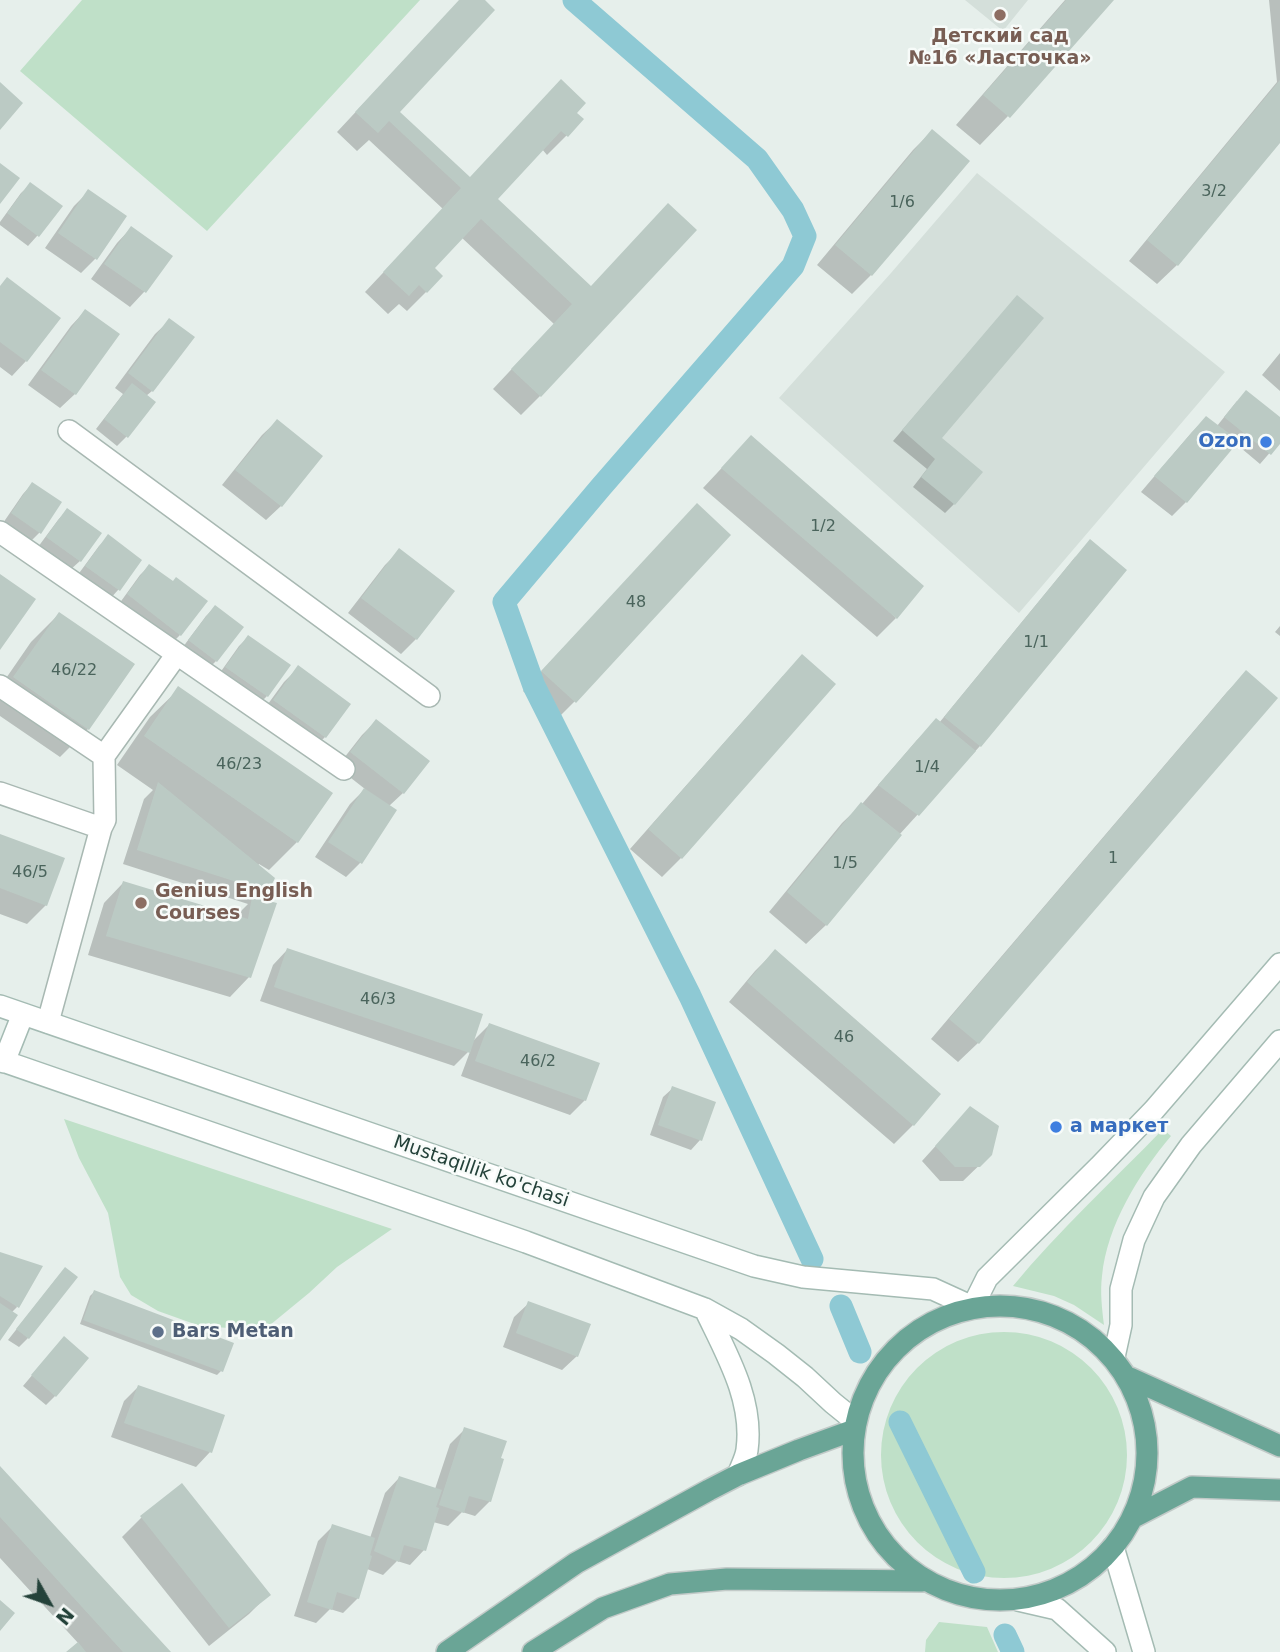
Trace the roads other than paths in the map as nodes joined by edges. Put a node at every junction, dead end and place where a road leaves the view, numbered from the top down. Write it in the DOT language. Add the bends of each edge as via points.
graph roads {
  1 [pos="69,431"];
  2 [pos="0,532"];
  3 [pos="177,654"];
  4 [pos="0,686"];
  5 [pos="429,696"];
  6 [pos="104,756"];
  7 [pos="344,769"];
  8 [pos="0,793"];
  9 [pos="101,828"];
  10 [pos="1280,964"];
  11 [pos="0,1006"];
  12 [pos="23,1014"];
  13 [pos="48,1022"];
  14 [pos="1280,1041"];
  15 [pos="2,1061"];
  16 [pos="971,1305"];
  17 [pos="705,1309"];
  18 [pos="1114,1357"];
  19 [pos="1130,1378"];
  20 [pos="853,1426"];
  21 [pos="1280,1446"];
  22 [pos="738,1475"];
  23 [pos="1280,1490"];
  24 [pos="1132,1518"];
  25 [pos="1112,1547"];
  26 [pos="922,1581"];
  27 [pos="1018,1600"];
  28 [pos="447,1652"];
  29 [pos="533,1652"];
  30 [pos="1105,1652"];
  31 [pos="1144,1652"];
  1 -- 5 [label="main road"];
  2 -- 3 [label="main road"];
  3 -- 6 [label="main road"];
  3 -- 7 [label="main road"];
  4 -- 6 [label="main road"];
  6 -- 9 [label="main road" via="105,820"];
  8 -- 9 [label="main road"];
  9 -- 13 [label="main road"];
  10 -- 16 [label="main road" via="1154,1110 987,1278"];
  11 -- 12 [label="main road, Mustaqillik ko'chasi"];
  12 -- 13 [label="main road, Mustaqillik ko'chasi"];
  12 -- 15 [label="main road"];
  13 -- 16 [label="main road, Mustaqillik ko'chasi" via="754,1266 803,1277 933,1289"];
  14 -- 18 [label="main road" via="1191,1145 1154,1197 1133,1240 1121,1289 1121,1325"];
  15 -- 17 [label="main road" via="526,1242"];
  16 -- 18 [label="main road" via="1029,1307 1075,1325"];
  16 -- 20 [label="main road" via="895,1352 872,1378"];
  17 -- 20 [label="main road" via="741,1329 805,1377"];
  17 -- 22 [label="main road" via="745,1405 747,1452"];
  18 -- 19 [label="main road"];
  19 -- 21 [label="main road"];
  19 -- 24 [label="main road" via="1145,1428 1145,1474"];
  20 -- 22 [label="main road"];
  20 -- 26 [label="main road" via="858,1500 885,1547"];
  22 -- 28 [label="main road" via="576,1563"];
  23 -- 24 [label="main road" via="1192,1487"];
  24 -- 25 [label="main road"];
  25 -- 27 [label="main road" via="1086,1573 1053,1591"];
  25 -- 31 [label="main road"];
  26 -- 27 [label="main road" via="968,1601"];
  26 -- 29 [label="main road" via="727,1579 670,1584 603,1608"];
  27 -- 30 [label="main road" via="1057,1609"];
}
